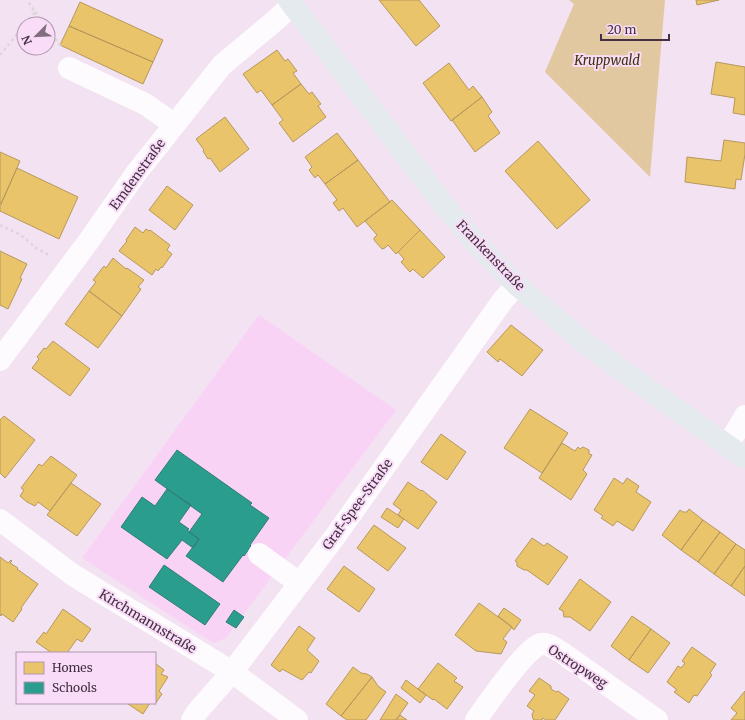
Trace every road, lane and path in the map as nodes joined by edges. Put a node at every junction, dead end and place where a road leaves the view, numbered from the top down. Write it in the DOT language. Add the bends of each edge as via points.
graph roads {
  1 [pos="27,0"];
  2 [pos="290,2"];
  3 [pos="35,12"];
  4 [pos="32,16"];
  5 [pos="38,16"];
  6 [pos="16,36"];
  7 [pos="0,56"];
  8 [pos="69,68"];
  9 [pos="174,124"];
  10 [pos="0,225"];
  11 [pos="69,267"];
  12 [pos="517,285"];
  13 [pos="0,360"];
  14 [pos="745,416"];
  15 [pos="737,452"];
  16 [pos="0,520"];
  17 [pos="259,554"];
  18 [pos="299,583"];
  19 [pos="232,672"];
  20 [pos="192,720"];
  21 [pos="297,720"];
  22 [pos="476,720"];
  23 [pos="657,720"];
  1 -- 3 [label="path"];
  2 -- 9 [label="street, Emdenstraße" via="277,19 222,65"];
  2 -- 12 [label="main road, Frankenstraße" via="443,204 474,241"];
  3 -- 4 [label="path"];
  3 -- 5 [label="path"];
  6 -- 7 [label="path"];
  8 -- 9 [label="street" via="145,104"];
  9 -- 11 [label="street, Emdenstraße"];
  10 -- 11 [label="path" via="21,235 36,248"];
  11 -- 13 [label="street, Emdenstraße"];
  12 -- 15 [label="main road, Frankenstraße" via="579,338"];
  12 -- 18 [label="street, Graf-Spee-Straße"];
  14 -- 15 [label="street"];
  16 -- 19 [label="street, Kirchmannstraße" via="73,575"];
  17 -- 18 [label="street"];
  18 -- 19 [label="street, Graf-Spee-Straße"];
  19 -- 20 [label="street, Graf-Spee-Straße"];
  19 -- 21 [label="street, Kirchmannstraße"];
  22 -- 23 [label="street, Ostropweg" via="524,657 541,644 549,644"];
}
